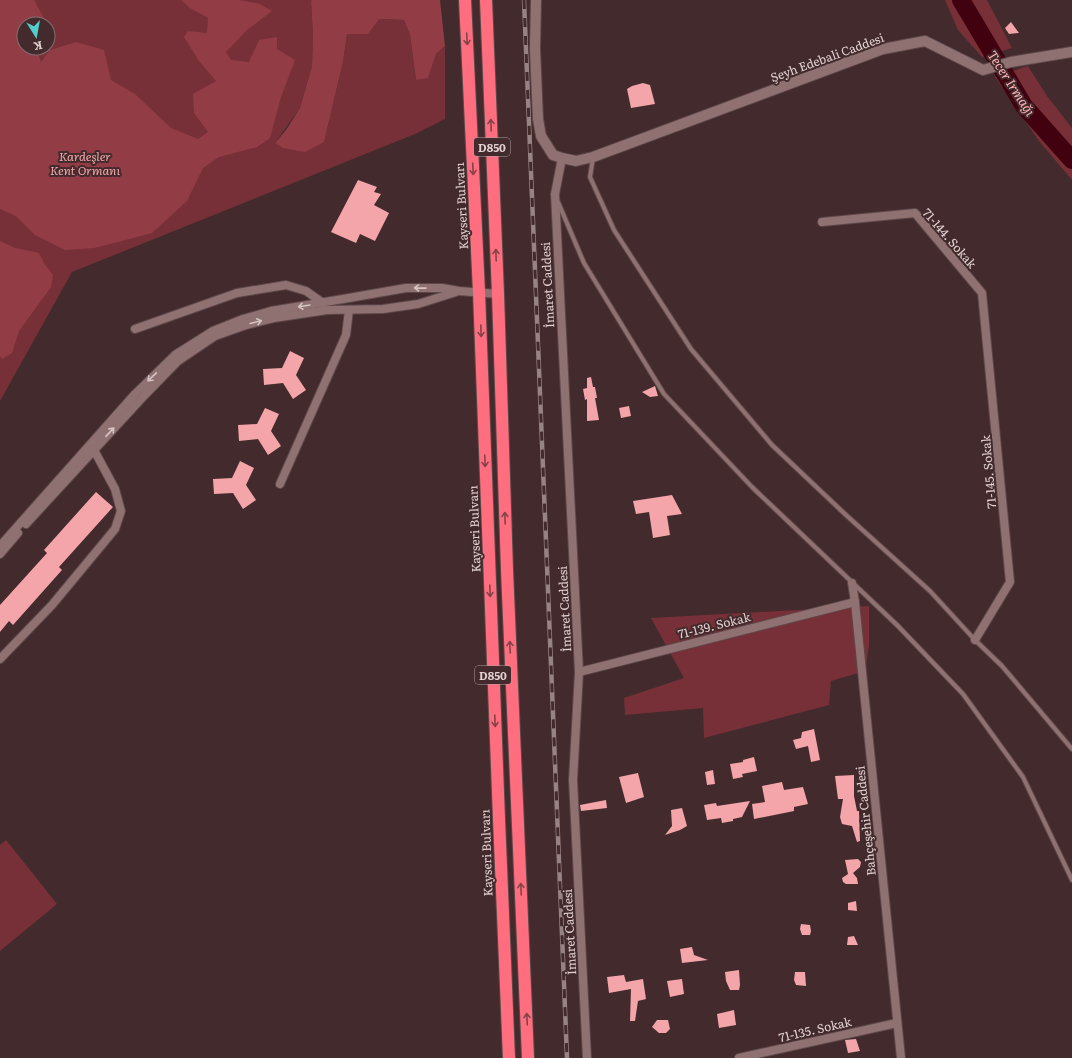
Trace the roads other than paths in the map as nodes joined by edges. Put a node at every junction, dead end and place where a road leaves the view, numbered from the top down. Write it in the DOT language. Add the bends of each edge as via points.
graph roads {
  1 [pos="465,0"];
  2 [pos="486,0"];
  3 [pos="536,0"];
  4 [pos="1072,52"];
  5 [pos="593,157"];
  6 [pos="562,158"];
  7 [pos="555,194"];
  8 [pos="822,222"];
  9 [pos="459,291"];
  10 [pos="479,292"];
  11 [pos="982,292"];
  12 [pos="498,294"];
  13 [pos="323,302"];
  14 [pos="349,310"];
  15 [pos="135,329"];
  16 [pos="94,450"];
  17 [pos="280,484"];
  18 [pos="0,546"];
  19 [pos="0,554"];
  20 [pos="852,583"];
  21 [pos="855,602"];
  22 [pos="975,640"];
  23 [pos="0,659"];
  24 [pos="579,672"];
  25 [pos="1072,749"];
  26 [pos="1072,880"];
  27 [pos="897,1023"];
  28 [pos="509,1058"];
  29 [pos="528,1058"];
  30 [pos="587,1058"];
  31 [pos="739,1058"];
  32 [pos="901,1058"];
  1 -- 10 [label="highway, Kayseri Bulvarı / D850, one-way"];
  12 -- 2 [label="highway, D850, one-way"];
  3 -- 6 [label="street" via="538,120 541,136 547,147 553,155"];
  4 -- 5 [label="street, Şeyh Edebali Caddesi" via="1010,62 983,70 925,41 883,49"];
  5 -- 6 [label="street, Şeyh Edebali Caddesi" via="576,161"];
  5 -- 22 [label="lane" via="590,177 614,230 691,349 772,445 930,591"];
  6 -- 7 [label="street, İmaret Caddesi"];
  7 -- 20 [label="lane" via="584,263 664,394 752,487"];
  7 -- 24 [label="street, İmaret Caddesi"];
  8 -- 11 [label="street, 71-144. Sokak" via="915,213"];
  9 -- 10 [label="street"];
  9 -- 13 [label="street, one-way" via="442,288 406,288"];
  9 -- 14 [label="street" via="418,304"];
  10 -- 12 [label="street"];
  10 -- 28 [label="highway, Kayseri Bulvarı / D850, one-way"];
  11 -- 22 [label="street, 71-145. Sokak" via="1010,582"];
  29 -- 12 [label="highway, D850, one-way" via="507,586"];
  13 -- 15 [label="street" via="306,291 286,285 237,293"];
  13 -- 18 [label="street, one-way" via="271,311 243,319 213,332 175,355 134,394"];
  16 -- 14 [label="street, one-way" via="178,361 215,336 274,318 327,310"];
  14 -- 17 [label="street" via="346,335"];
  16 -- 19 [label="street"];
  16 -- 23 [label="street" via="115,489 121,511 116,529 52,605"];
  20 -- 21 [label="street, Bahçeşehir Caddesi"];
  20 -- 26 [label="lane" via="897,625 963,694 1023,777"];
  21 -- 24 [label="street, 71-139. Sokak"];
  21 -- 27 [label="street, Bahçeşehir Caddesi"];
  22 -- 25 [label="lane" via="1002,666"];
  24 -- 30 [label="street, İmaret Caddesi" via="573,780"];
  27 -- 31 [label="street, 71-135. Sokak"];
  27 -- 32 [label="street, Bahçeşehir Caddesi"];
}
